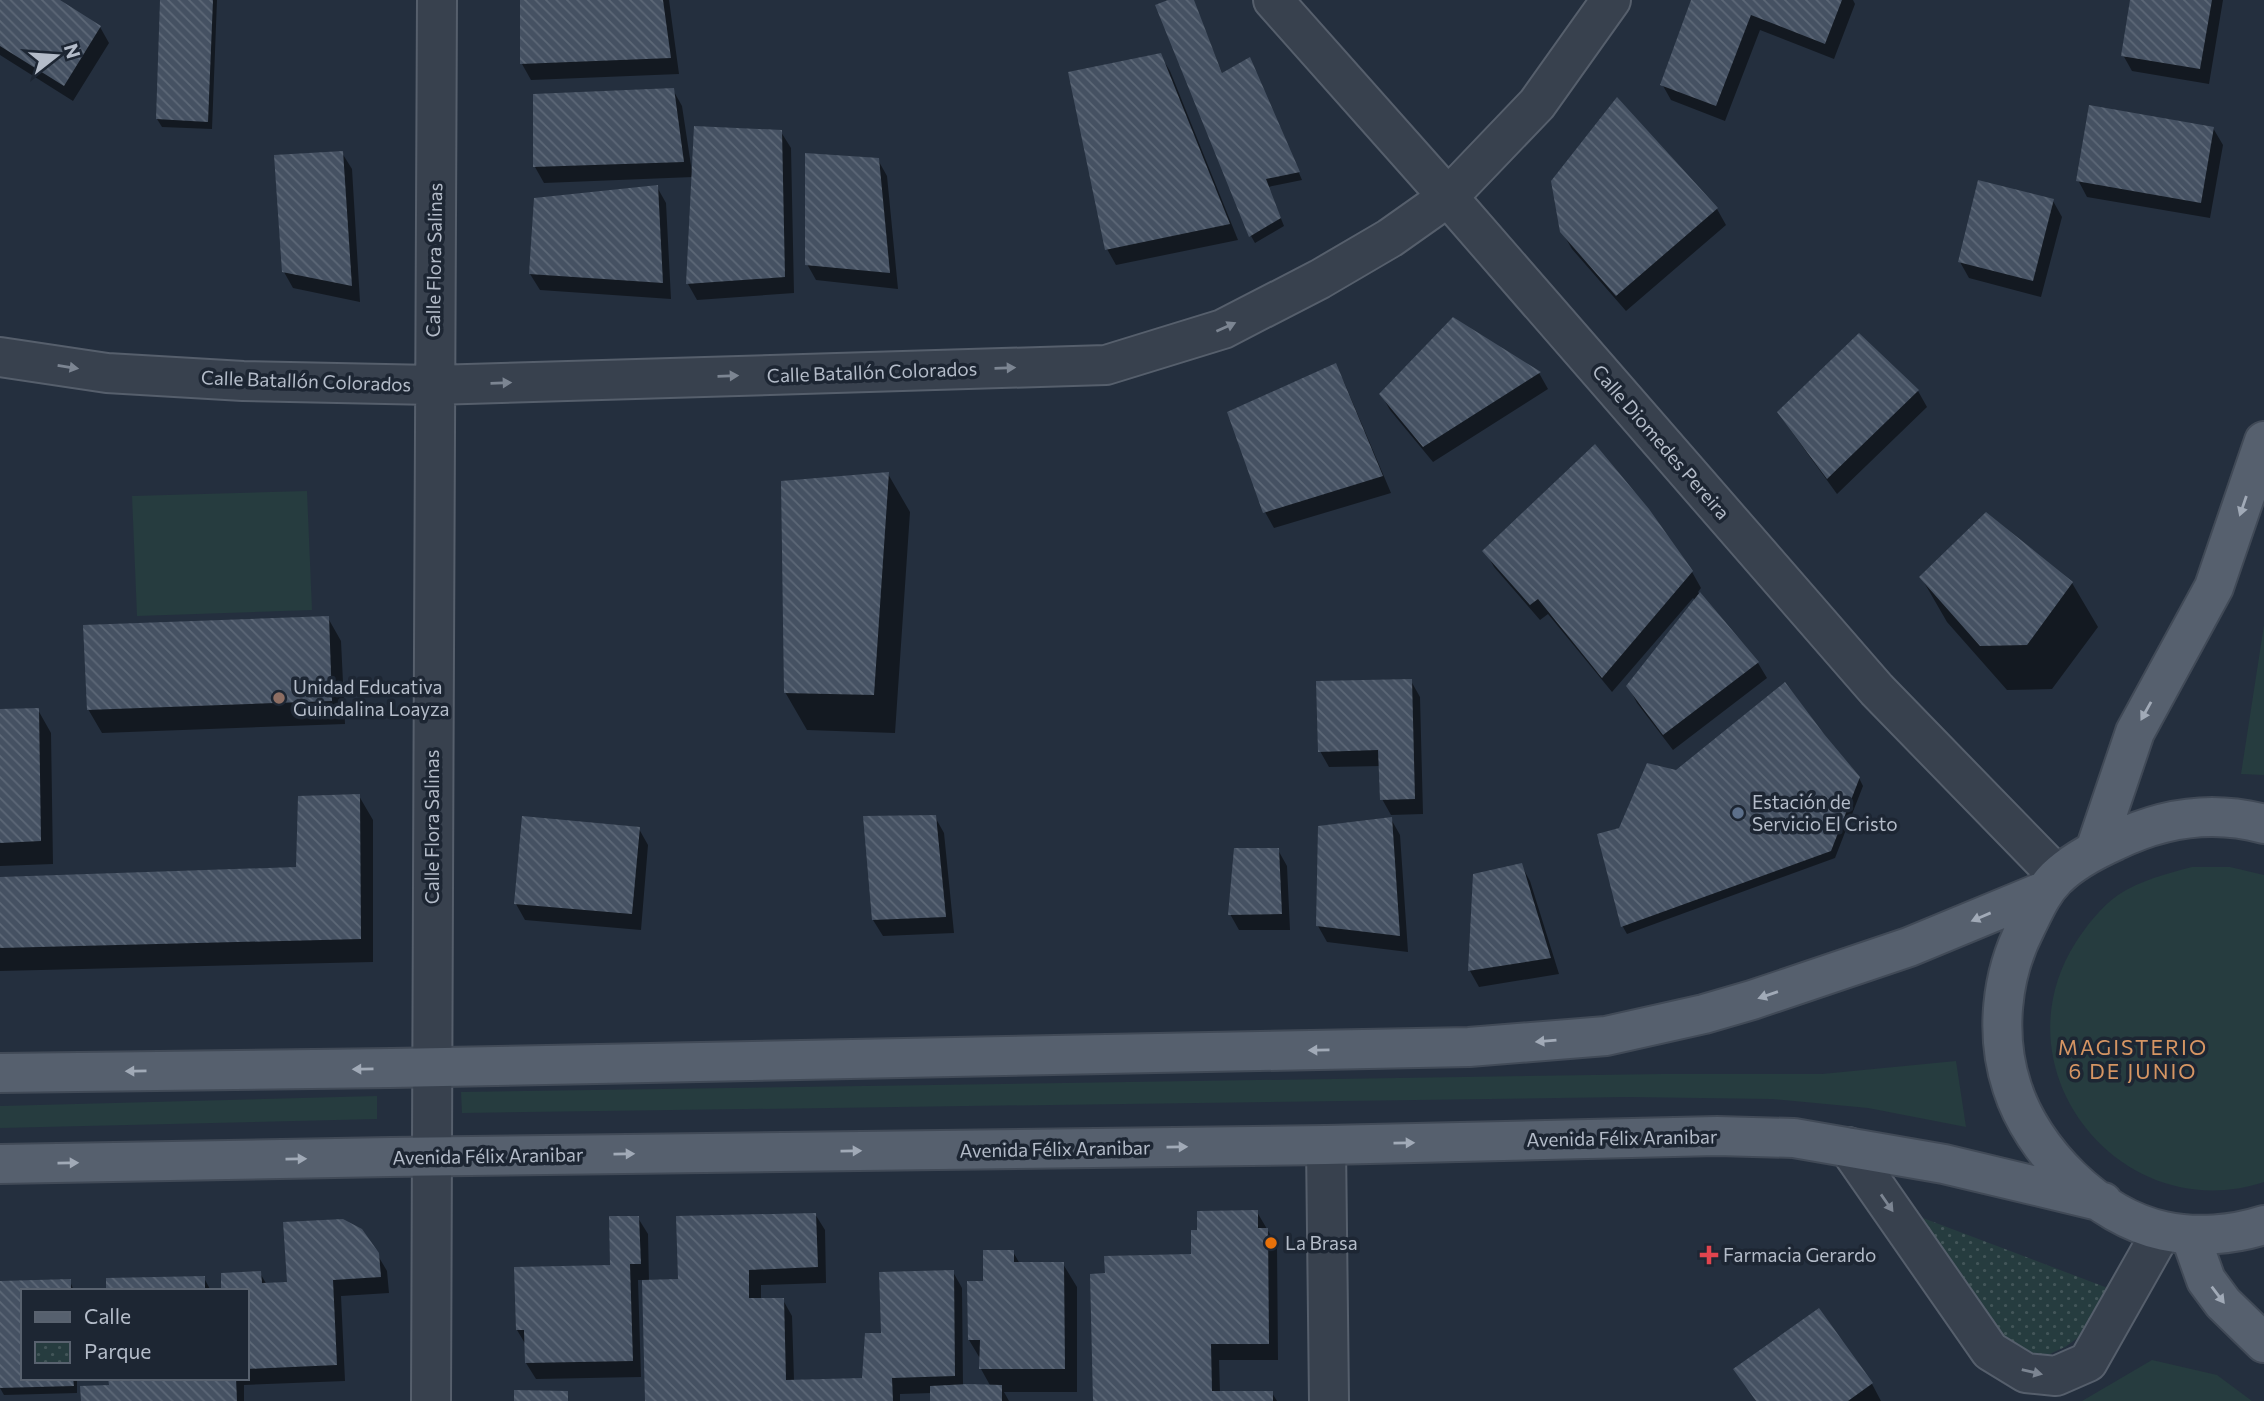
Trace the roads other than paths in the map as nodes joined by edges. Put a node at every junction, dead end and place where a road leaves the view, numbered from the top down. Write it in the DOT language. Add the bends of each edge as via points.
graph roads {
  1 [pos="437,0"];
  2 [pos="1273,0"];
  3 [pos="1611,0"];
  4 [pos="1448,197"];
  5 [pos="0,357"];
  6 [pos="433,385"];
  7 [pos="2264,441"];
  8 [pos="2264,824"];
  9 [pos="2095,850"];
  10 [pos="2051,883"];
  11 [pos="432,1068"];
  12 [pos="0,1073"];
  13 [pos="1326,1145"];
  14 [pos="1848,1147"];
  15 [pos="433,1157"];
  16 [pos="0,1164"];
  17 [pos="2103,1202"];
  18 [pos="2264,1225"];
  19 [pos="2176,1233"];
  20 [pos="2264,1343"];
  21 [pos="431,1401"];
  22 [pos="1329,1401"];
  1 -- 6 [label="street, Calle Flora Salinas"];
  2 -- 4 [label="street, Calle Diomedes Pereira"];
  3 -- 4 [label="street, Calle Batallón Colorados" via="1537,104"];
  6 -- 4 [label="street, Calle Batallón Colorados, one-way" via="1105,365 1223,330 1366,252"];
  4 -- 10 [label="street, Calle Diomedes Pereira"];
  5 -- 6 [label="street, Calle Batallón Colorados, one-way" via="107,373"];
  6 -- 11 [label="street, Calle Flora Salinas"];
  7 -- 9 [label="main road, one-way" via="2214,587 2135,732"];
  8 -- 9 [label="main road" via="2215,816 2177,819 2135,831"];
  9 -- 10 [label="main road"];
  10 -- 11 [label="main road, one-way" via="1909,947 1752,1000 1606,1036 1469,1047"];
  10 -- 17 [label="main road" via="2017,943 2006,985 2004,1053 2012,1087 2048,1153 2073,1180"];
  11 -- 12 [label="main road, one-way"];
  11 -- 15 [label="street, Calle Flora Salinas"];
  13 -- 14 [label="main road, Avenida Félix Aranibar, one-way" via="1717,1136 1794,1138"];
  15 -- 13 [label="main road, Avenida Félix Aranibar, one-way"];
  13 -- 22 [label="street"];
  14 -- 17 [label="main road, Avenida Félix Aranibar" via="1944,1164"];
  14 -- 19 [label="street, one-way" via="1990,1352 2026,1373 2056,1376 2088,1362"];
  16 -- 15 [label="main road, Avenida Félix Aranibar, one-way"];
  15 -- 21 [label="street, Calle Flora Salinas"];
  17 -- 19 [label="main road" via="2131,1220"];
  18 -- 19 [label="main road" via="2222,1234"];
  19 -- 20 [label="main road, one-way" via="2224,1303"];
}
